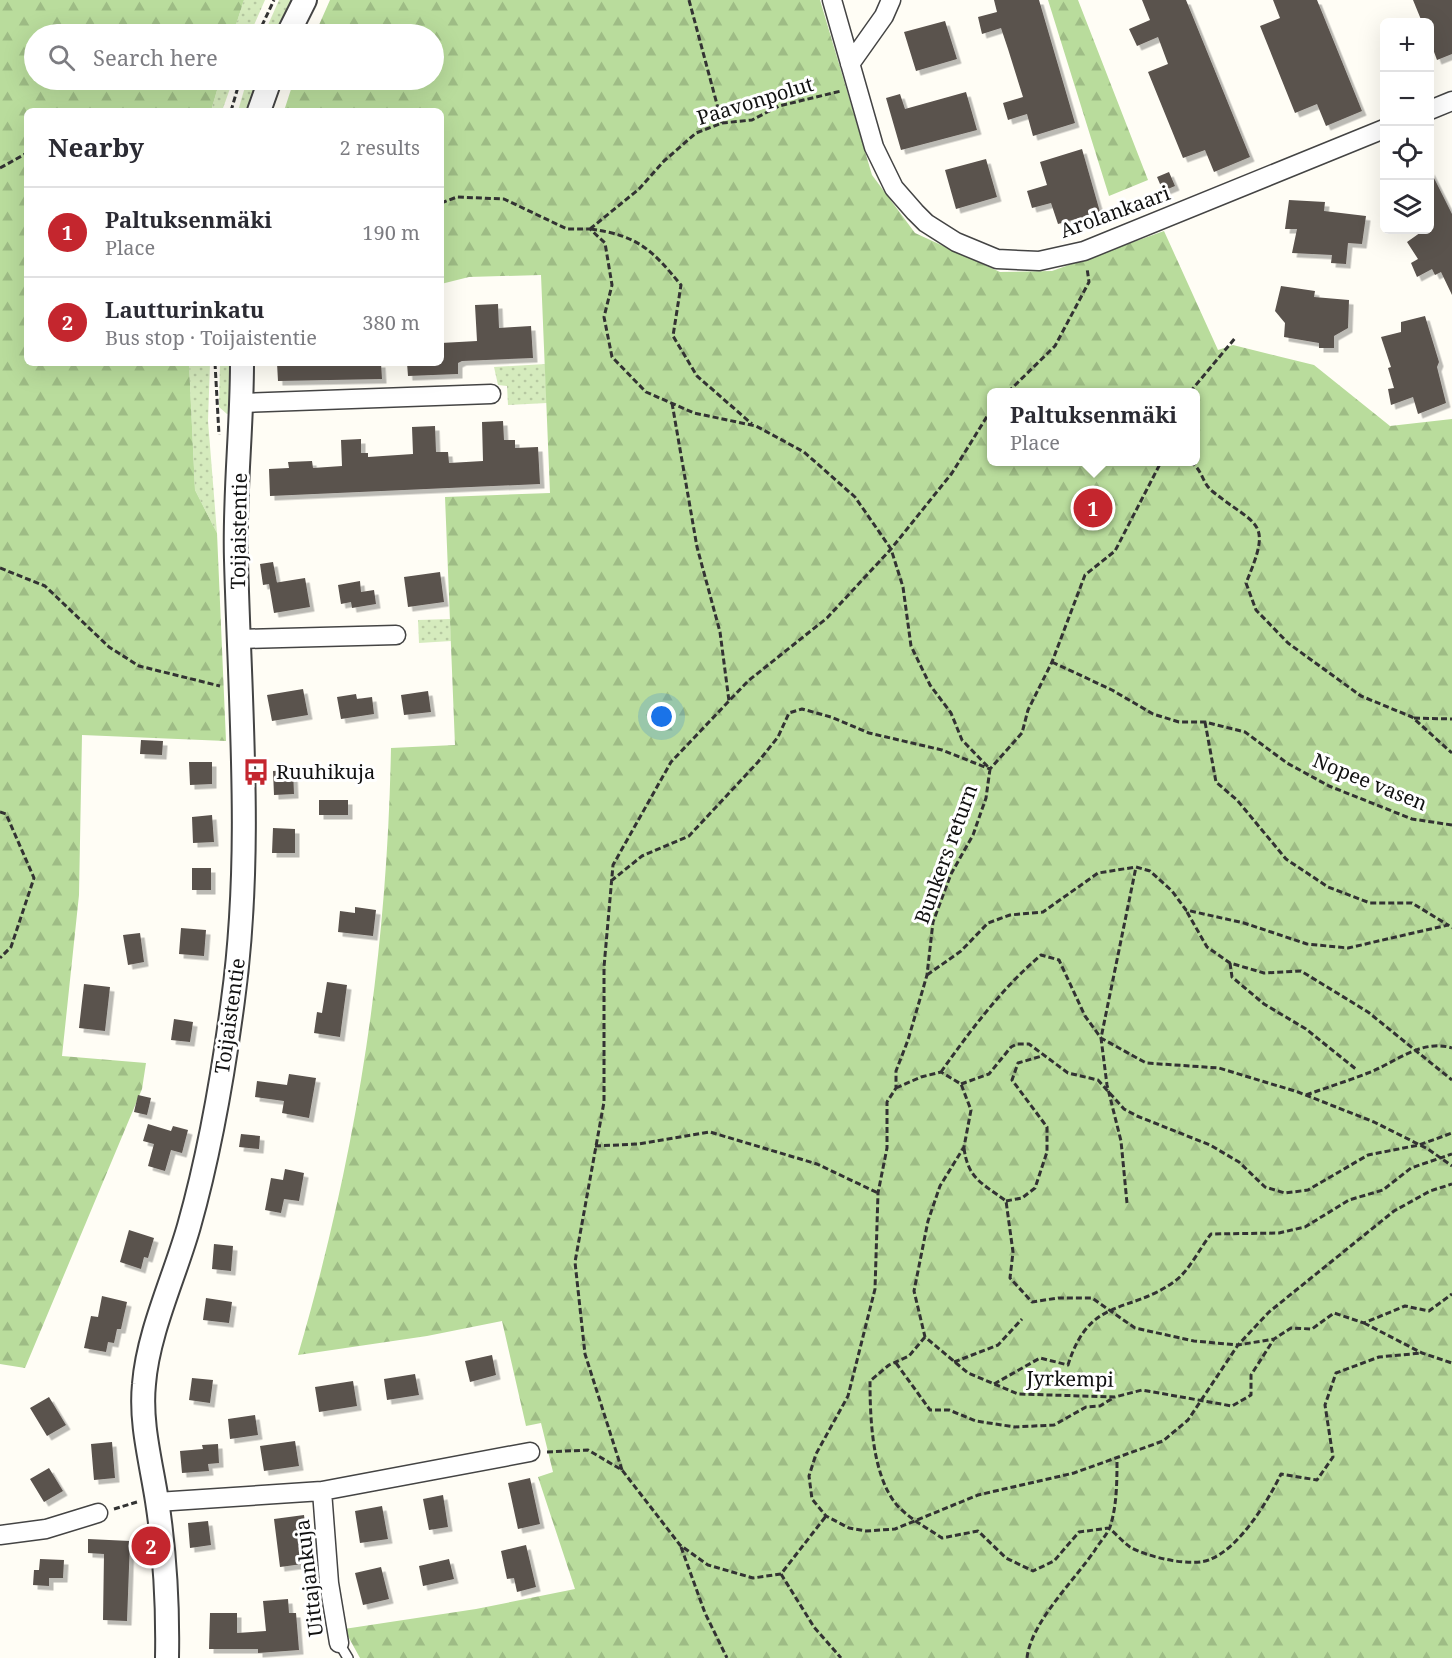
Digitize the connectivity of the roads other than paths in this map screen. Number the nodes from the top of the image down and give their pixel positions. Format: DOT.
graph roads {
  1 [pos="305,0"];
  2 [pos="832,0"];
  3 [pos="891,0"];
  4 [pos="293,24"];
  5 [pos="850,64"];
  6 [pos="266,90"];
  7 [pos="1452,101"];
  8 [pos="260,108"];
  9 [pos="1434,108"];
  10 [pos="1380,131"];
  11 [pos="242,366"];
  12 [pos="491,393"];
  13 [pos="242,403"];
  14 [pos="396,635"];
  15 [pos="240,639"];
  16 [pos="530,1452"];
  17 [pos="322,1491"];
  18 [pos="151,1501"];
  19 [pos="98,1513"];
  20 [pos="0,1535"];
  21 [pos="344,1651"];
  22 [pos="167,1658"];
  1 -- 4 [label="street"];
  2 -- 5 [label="street, Arolankaari"];
  3 -- 5 [label="street"];
  5 -- 10 [label="street, Arolankaari"];
  6 -- 8 [label="street"];
  7 -- 9 [label="street"];
  11 -- 13 [label="street, Toijaistentie"];
  12 -- 13 [label="street"];
  13 -- 15 [label="street, Toijaistentie"];
  14 -- 15 [label="street"];
  15 -- 18 [label="street, Toijaistentie"];
  16 -- 17 [label="street"];
  17 -- 18 [label="street"];
  17 -- 21 [label="street, Uittajankuja"];
  18 -- 22 [label="street, Toijaistentie"];
  19 -- 20 [label="street"];
}
